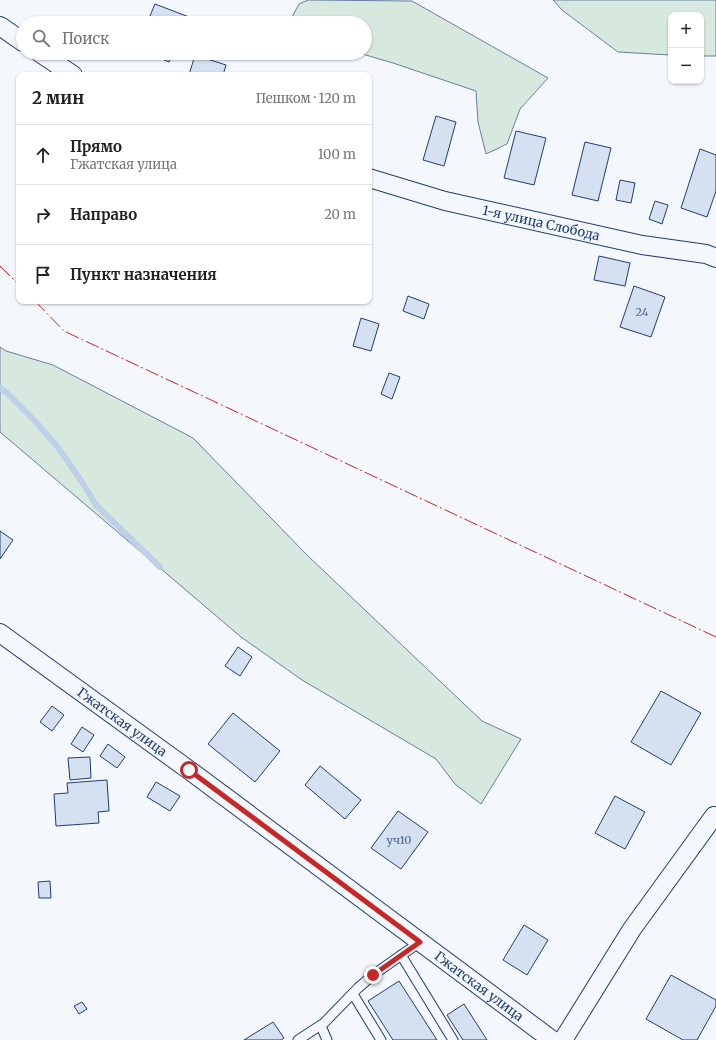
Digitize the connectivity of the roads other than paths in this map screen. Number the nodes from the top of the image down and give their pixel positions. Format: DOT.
graph roads {
  1 [pos="0,26"];
  2 [pos="16,37"];
  3 [pos="50,60"];
  4 [pos="68,72"];
  5 [pos="372,179"];
  6 [pos="716,258"];
  7 [pos="0,633"];
  8 [pos="714,816"];
  9 [pos="420,942"];
  10 [pos="401,955"];
  11 [pos="352,994"];
  12 [pos="321,1026"];
  13 [pos="298,1040"];
  14 [pos="327,1040"];
  15 [pos="382,1040"];
  16 [pos="453,1040"];
  17 [pos="552,1040"];
  18 [pos="564,1040"];
  1 -- 2 [label="street"];
  3 -- 4 [label="street"];
  5 -- 6 [label="street, 1-я улица Слобода"];
  7 -- 9 [label="street, Гжатская улица"];
  8 -- 18 [label="street"];
  9 -- 10 [label="lane"];
  9 -- 17 [label="street, Гжатская улица"];
  10 -- 11 [label="lane"];
  10 -- 16 [label="lane"];
  11 -- 12 [label="lane"];
  11 -- 15 [label="lane"];
  12 -- 13 [label="lane"];
  12 -- 14 [label="lane"];
}
